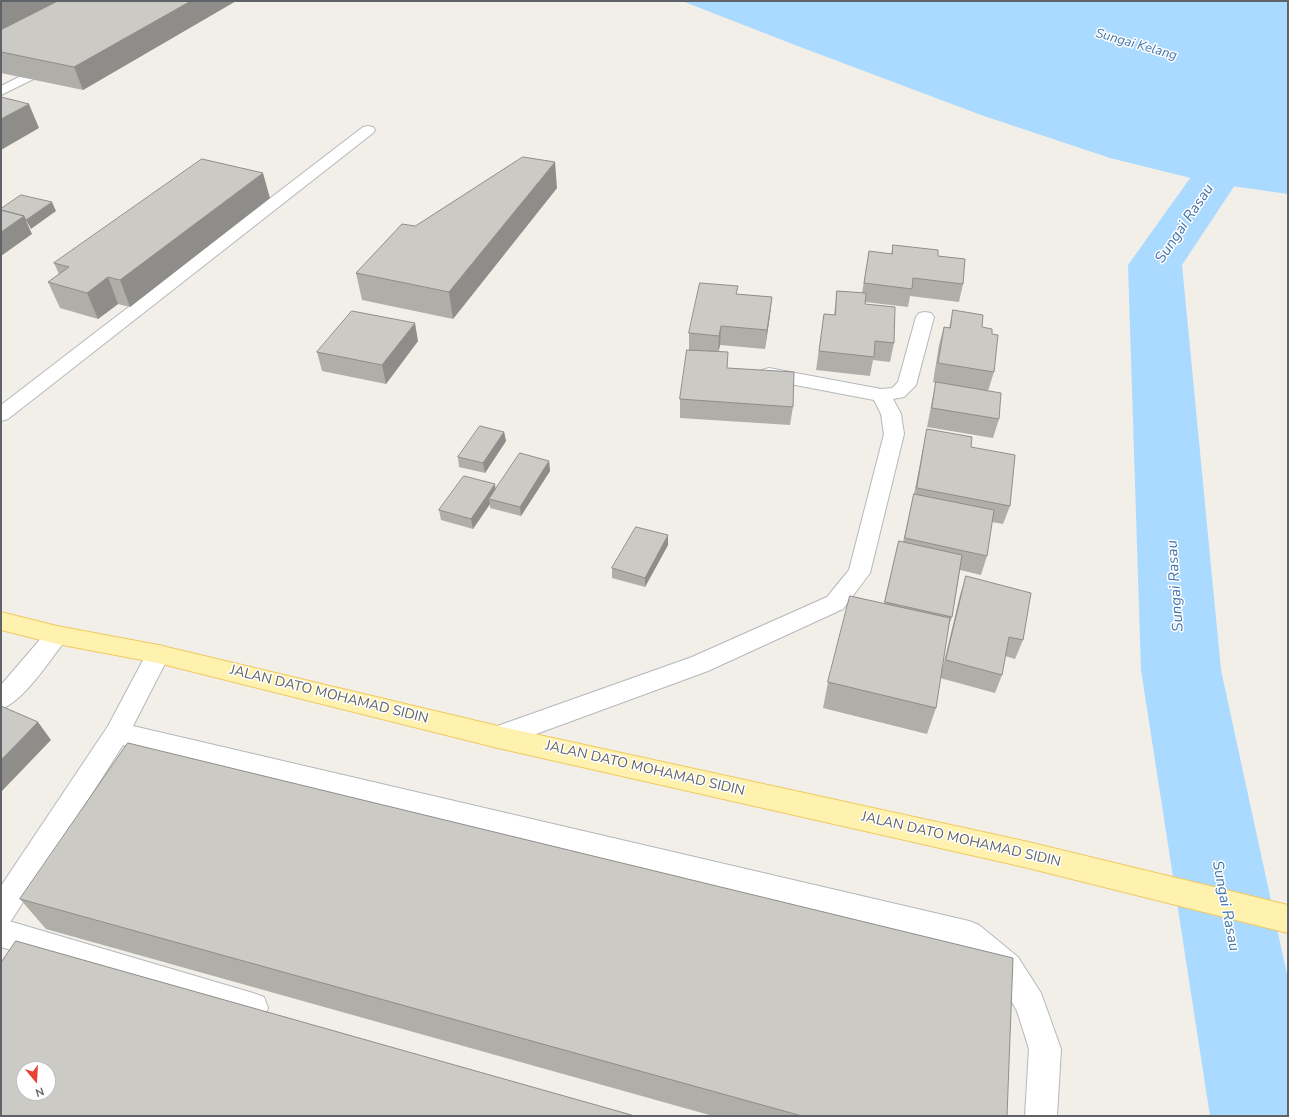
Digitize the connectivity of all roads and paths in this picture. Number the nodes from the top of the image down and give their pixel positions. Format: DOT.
graph roads {
  1 [pos="64,58"];
  2 [pos="1,92"];
  3 [pos="368,130"];
  4 [pos="925,317"];
  5 [pos="769,374"];
  6 [pos="881,395"];
  7 [pos="1,415"];
  8 [pos="1,621"];
  9 [pos="57,635"];
  10 [pos="158,654"];
  11 [pos="1,699"];
  12 [pos="117,732"];
  13 [pos="498,736"];
  14 [pos="1,911"];
  15 [pos="1288,919"];
  16 [pos="1,933"];
  17 [pos="282,1017"];
  18 [pos="1041,1116"];
  1 -- 2 [label="street"];
  3 -- 7 [label="street"];
  4 -- 6 [label="street"];
  5 -- 6 [label="street"];
  6 -- 13 [label="street"];
  8 -- 9 [label="main road, JALAN DATO MOHAMAD SIDIN"];
  9 -- 10 [label="main road, JALAN DATO MOHAMAD SIDIN"];
  9 -- 11 [label="street"];
  10 -- 12 [label="street"];
  10 -- 13 [label="main road, JALAN DATO MOHAMAD SIDIN"];
  12 -- 14 [label="street"];
  12 -- 18 [label="street"];
  13 -- 15 [label="main road, JALAN DATO MOHAMAD SIDIN"];
  16 -- 17 [label="street"];
}
